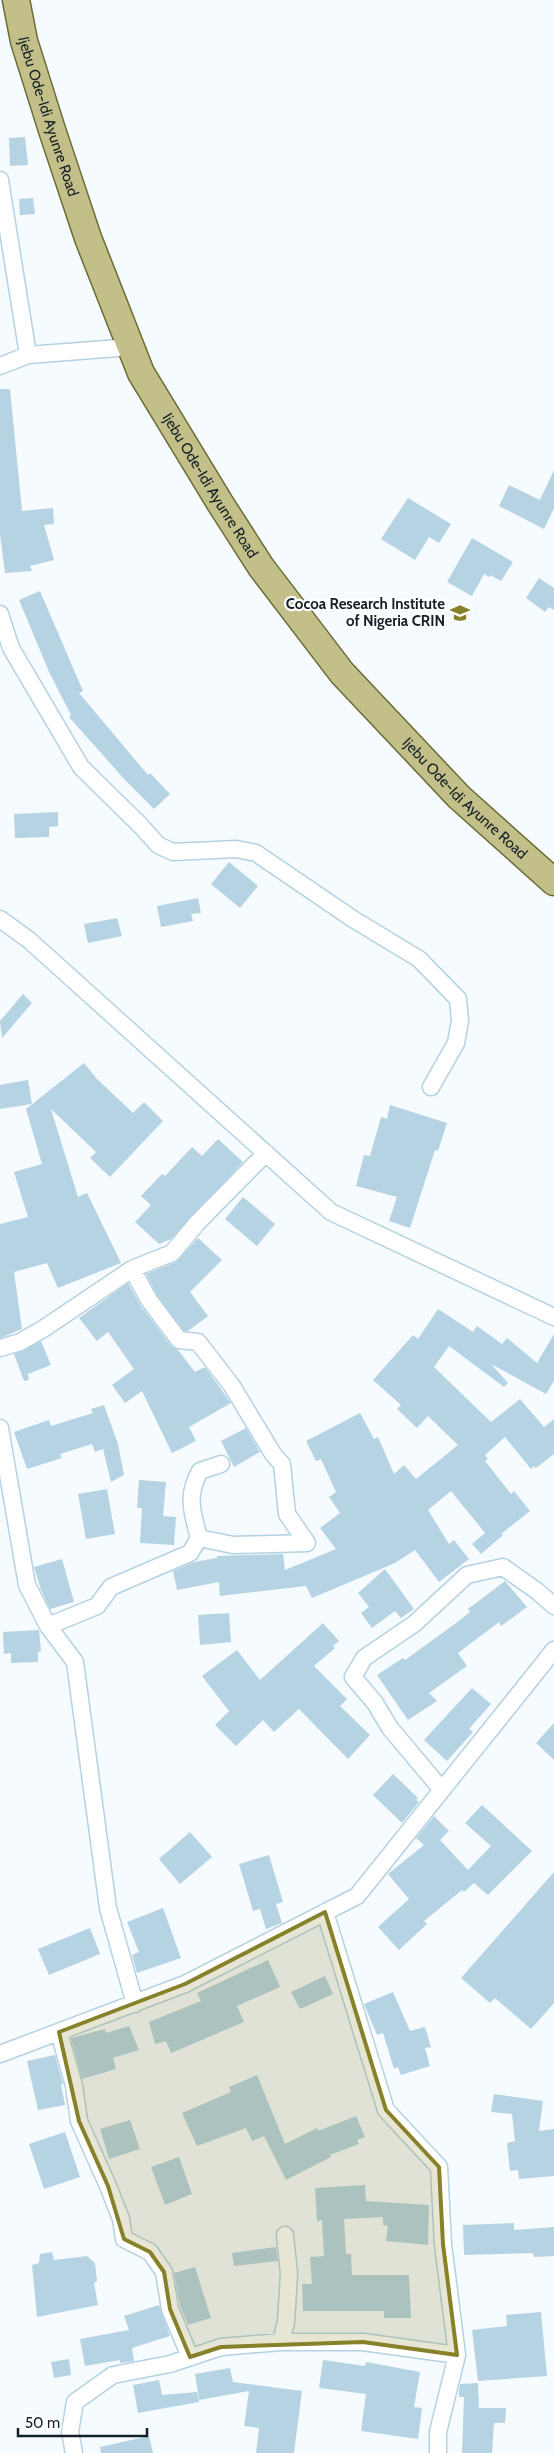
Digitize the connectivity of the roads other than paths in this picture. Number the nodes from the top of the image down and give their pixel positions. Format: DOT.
graph roads {
  1 [pos="16,0"];
  2 [pos="0,180"];
  3 [pos="2,199"];
  4 [pos="131,347"];
  5 [pos="28,355"];
  6 [pos="0,366"];
  7 [pos="0,614"];
  8 [pos="5,649"];
  9 [pos="554,882"];
  10 [pos="0,919"];
  11 [pos="431,1087"];
  12 [pos="266,1153"];
  13 [pos="132,1269"];
  14 [pos="554,1317"];
  15 [pos="0,1348"];
  16 [pos="0,1428"];
  17 [pos="221,1464"];
  18 [pos="200,1538"];
  19 [pos="554,1606"];
  20 [pos="48,1626"];
  21 [pos="554,1650"];
  22 [pos="442,1790"];
  23 [pos="325,1912"];
  24 [pos="135,2004"];
  25 [pos="59,2032"];
  26 [pos="0,2054"];
  27 [pos="285,2235"];
  28 [pos="281,2342"];
  29 [pos="458,2355"];
  30 [pos="190,2357"];
  31 [pos="74,2453"];
  32 [pos="438,2453"];
  1 -- 4 [label="main road, Ijebu Ode-Idi Ayunre Road"];
  2 -- 3 [label="street"];
  3 -- 5 [label="street"];
  4 -- 5 [label="street"];
  4 -- 9 [label="main road, Ijebu Ode-Idi Ayunre Road"];
  5 -- 6 [label="street"];
  7 -- 8 [label="street"];
  8 -- 11 [label="street"];
  10 -- 12 [label="street"];
  12 -- 13 [label="street"];
  12 -- 14 [label="street"];
  13 -- 15 [label="street"];
  13 -- 18 [label="street"];
  16 -- 20 [label="street"];
  17 -- 18 [label="street"];
  18 -- 20 [label="street"];
  19 -- 22 [label="street"];
  20 -- 24 [label="street"];
  21 -- 22 [label="street"];
  22 -- 23 [label="street"];
  23 -- 24 [label="street"];
  23 -- 29 [label="street"];
  24 -- 25 [label="street"];
  25 -- 26 [label="street"];
  25 -- 30 [label="street"];
  27 -- 28 [label="street"];
  28 -- 29 [label="street"];
  28 -- 30 [label="street"];
  29 -- 32 [label="street"];
  30 -- 31 [label="street"];
}
